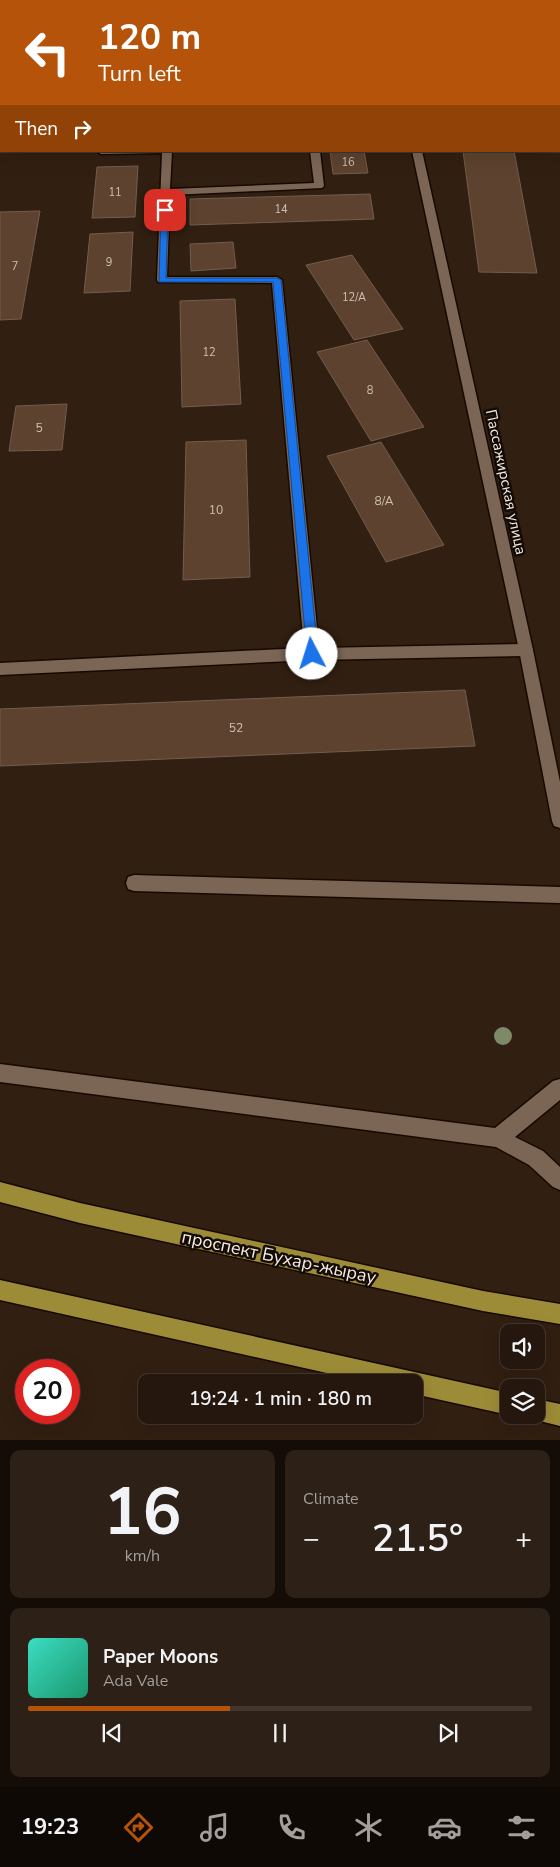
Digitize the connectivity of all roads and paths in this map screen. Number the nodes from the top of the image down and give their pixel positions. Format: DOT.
graph roads {
  1 [pos="167,152"];
  2 [pos="315,152"];
  3 [pos="417,152"];
  4 [pos="165,192"];
  5 [pos="526,650"];
  6 [pos="312,654"];
  7 [pos="0,669"];
  8 [pos="560,821"];
  9 [pos="134,883"];
  10 [pos="560,895"];
  11 [pos="0,1073"];
  12 [pos="560,1088"];
  13 [pos="498,1138"];
  14 [pos="560,1180"];
  15 [pos="0,1192"];
  16 [pos="0,1290"];
  17 [pos="560,1314"];
  18 [pos="374,1374"];
  19 [pos="423,1385"];
  20 [pos="500,1402"];
  21 [pos="545,1412"];
  22 [pos="560,1415"];
  1 -- 4 [label="street"];
  2 -- 4 [label="street"];
  3 -- 5 [label="street, Пассажирская улица"];
  4 -- 6 [label="street"];
  5 -- 6 [label="street"];
  5 -- 8 [label="street, Пассажирская улица"];
  6 -- 7 [label="street"];
  9 -- 10 [label="street"];
  11 -- 13 [label="street"];
  12 -- 13 [label="street"];
  13 -- 14 [label="street"];
  15 -- 17 [label="main road, проспект Бухар-жырау"];
  16 -- 18 [label="main road"];
  19 -- 20 [label="main road"];
  21 -- 22 [label="main road"];
}
